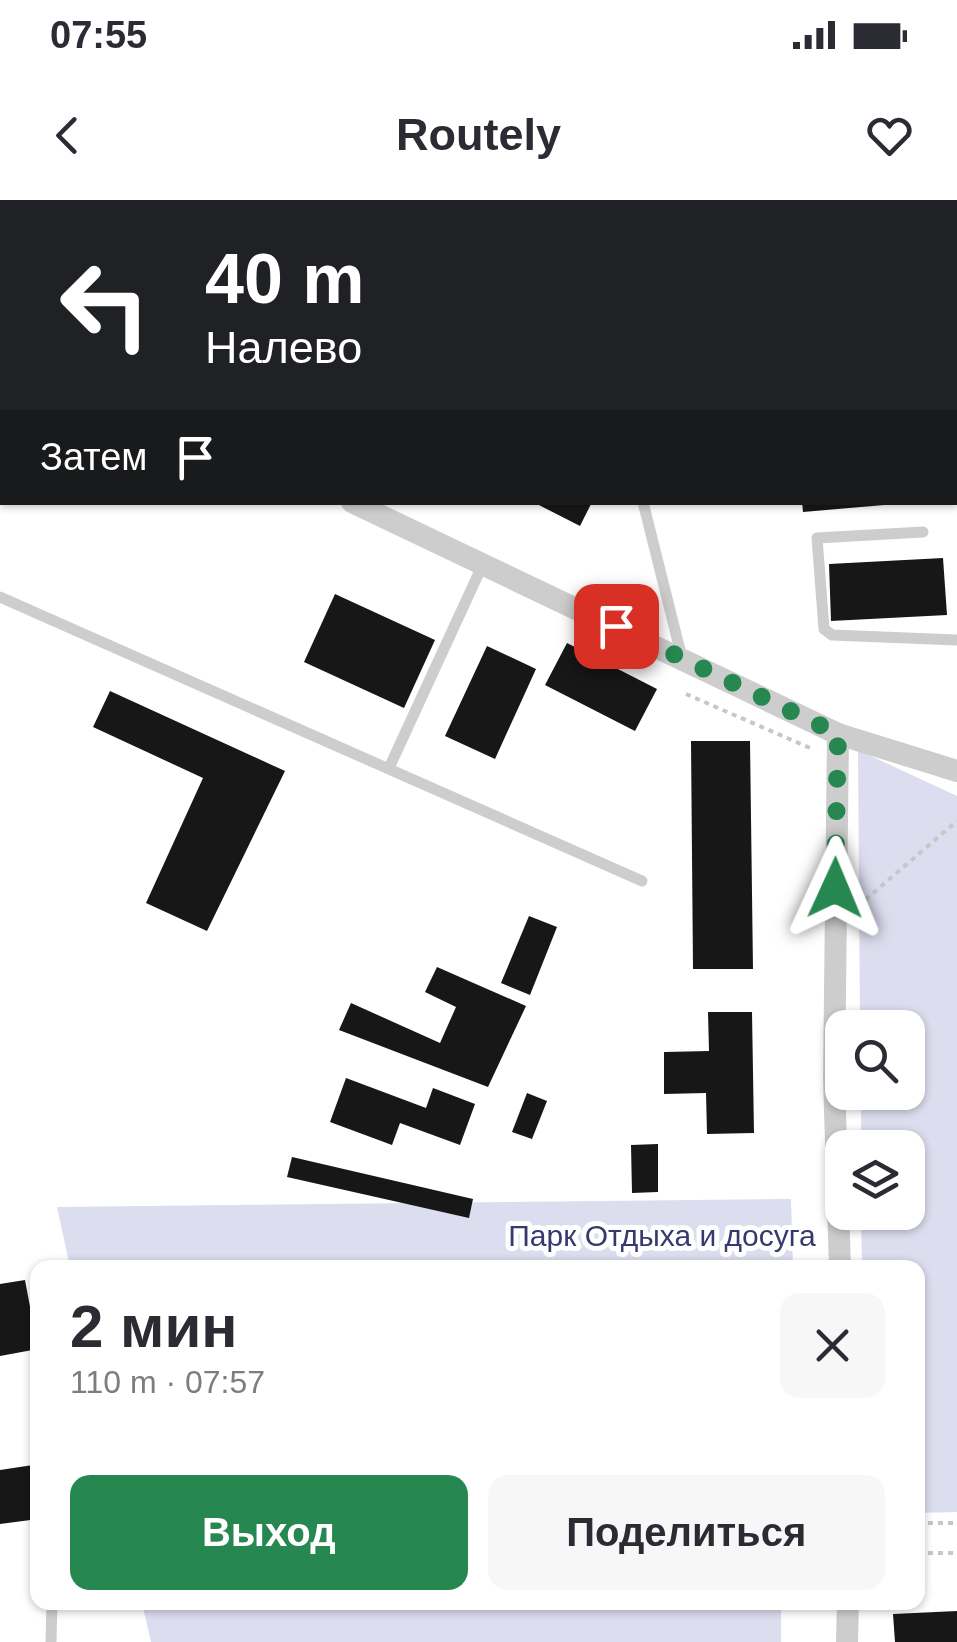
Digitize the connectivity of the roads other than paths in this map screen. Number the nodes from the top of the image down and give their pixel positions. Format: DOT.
graph roads {
  1 [pos="358,505"];
  2 [pos="644,505"];
  3 [pos="923,532"];
  4 [pos="483,564"];
  5 [pos="0,597"];
  6 [pos="957,640"];
  7 [pos="682,658"];
  8 [pos="838,746"];
  9 [pos="389,768"];
  10 [pos="957,771"];
  11 [pos="642,881"];
  12 [pos="840,1260"];
  13 [pos="52,1610"];
  14 [pos="848,1610"];
  15 [pos="51,1642"];
  16 [pos="847,1642"];
  1 -- 4 [label="street"];
  2 -- 7 [label="lane"];
  3 -- 6 [label="lane"];
  4 -- 7 [label="street"];
  4 -- 9 [label="lane"];
  5 -- 9 [label="lane"];
  7 -- 8 [label="street"];
  8 -- 10 [label="street"];
  8 -- 12 [label="street"];
  9 -- 11 [label="lane"];
  13 -- 15 [label="lane"];
  14 -- 16 [label="street"];
}
